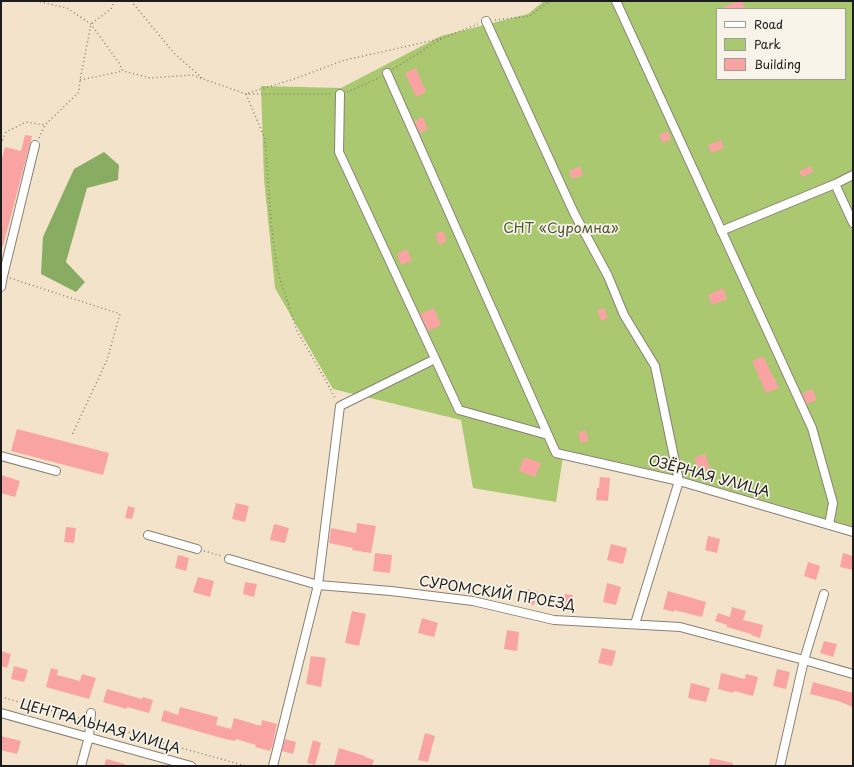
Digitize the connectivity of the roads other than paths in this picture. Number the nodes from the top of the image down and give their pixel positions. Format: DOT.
graph roads {
  1 [pos="616,1"];
  2 [pos="486,21"];
  3 [pos="387,73"];
  4 [pos="340,94"];
  5 [pos="35,145"];
  6 [pos="853,175"];
  7 [pos="835,184"];
  8 [pos="853,223"];
  9 [pos="721,231"];
  10 [pos="1,287"];
  11 [pos="435,359"];
  12 [pos="548,435"];
  13 [pos="1,456"];
  14 [pos="56,471"];
  15 [pos="679,481"];
  16 [pos="828,525"];
  17 [pos="853,532"];
  18 [pos="148,535"];
  19 [pos="197,549"];
  20 [pos="229,559"];
  21 [pos="318,584"];
  22 [pos="824,594"];
  23 [pos="635,624"];
  24 [pos="804,660"];
  25 [pos="853,674"];
  26 [pos="1,713"];
  27 [pos="91,717"];
  28 [pos="89,737"];
  29 [pos="81,766"];
  30 [pos="191,766"];
  31 [pos="274,766"];
  32 [pos="780,766"];
  1 -- 9 [label="street"];
  2 -- 15 [label="street"];
  3 -- 12 [label="street"];
  4 -- 11 [label="street"];
  5 -- 10 [label="street"];
  6 -- 7 [label="street"];
  7 -- 8 [label="street"];
  7 -- 9 [label="street"];
  9 -- 16 [label="street"];
  11 -- 12 [label="street"];
  11 -- 21 [label="street"];
  12 -- 15 [label="street, ОЗЁРНАЯ УЛИЦА"];
  13 -- 14 [label="street"];
  15 -- 16 [label="street, ОЗЁРНАЯ УЛИЦА"];
  15 -- 23 [label="street"];
  16 -- 17 [label="street, ОЗЁРНАЯ УЛИЦА"];
  18 -- 19 [label="street"];
  20 -- 21 [label="street, СУРОМСКИЙ ПРОЕЗД"];
  21 -- 23 [label="street, СУРОМСКИЙ ПРОЕЗД"];
  21 -- 31 [label="street"];
  22 -- 24 [label="street"];
  23 -- 24 [label="street, СУРОМСКИЙ ПРОЕЗД"];
  24 -- 25 [label="street, СУРОМСКИЙ ПРОЕЗД"];
  24 -- 32 [label="street"];
  26 -- 28 [label="street, ЦЕНТРАЛЬНАЯ УЛИЦА"];
  27 -- 28 [label="street"];
  28 -- 29 [label="street"];
  28 -- 30 [label="street, ЦЕНТРАЛЬНАЯ УЛИЦА"];
}
